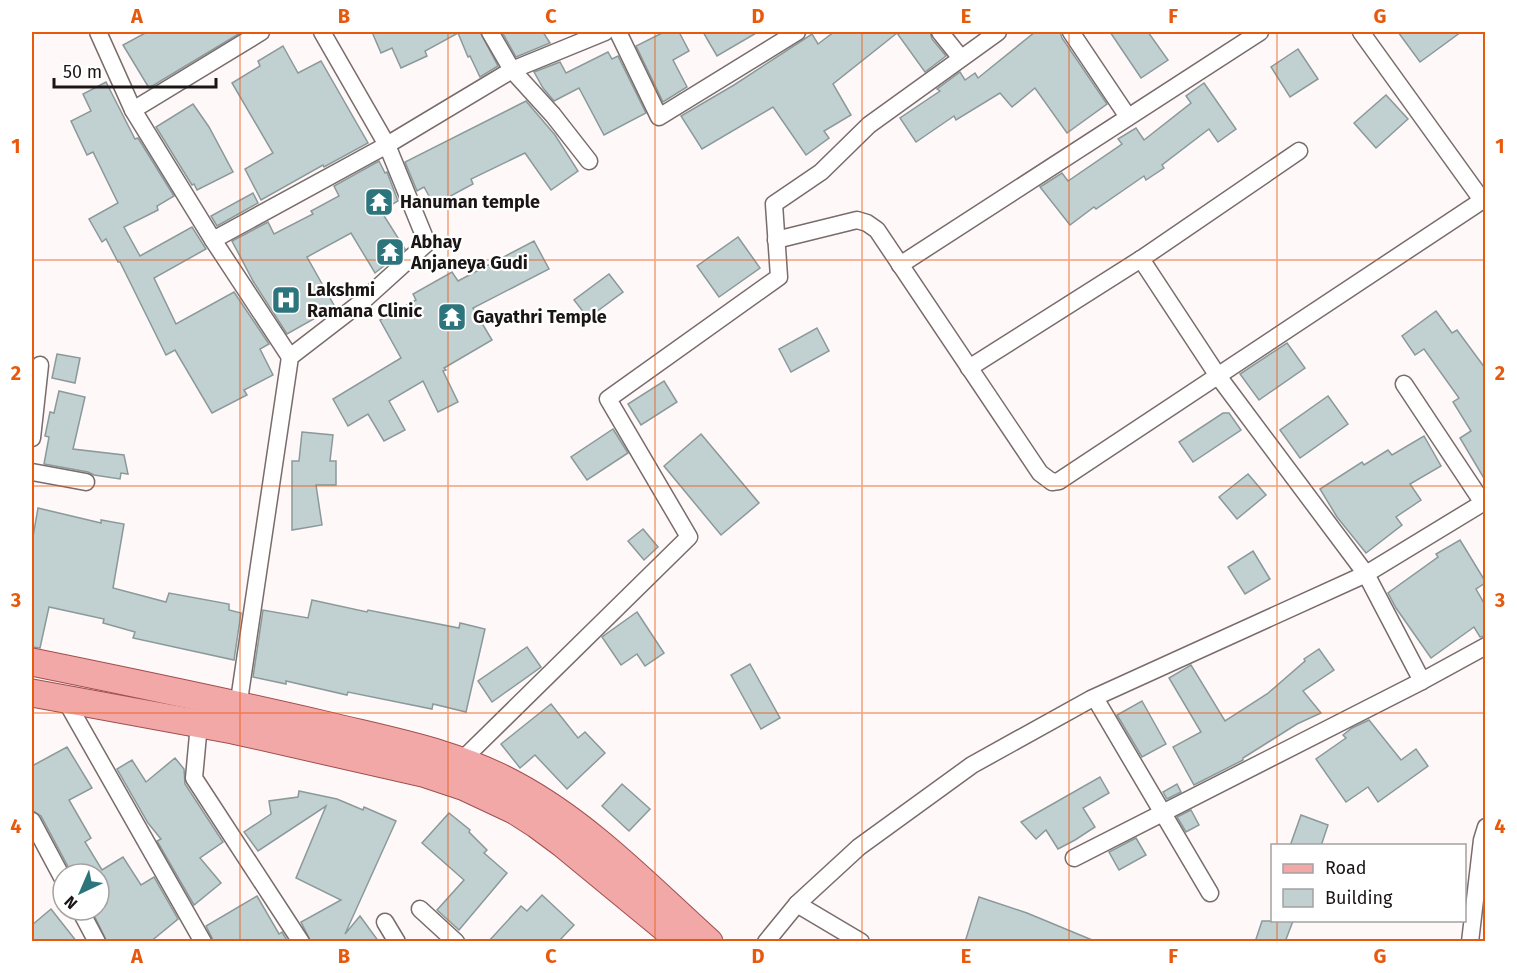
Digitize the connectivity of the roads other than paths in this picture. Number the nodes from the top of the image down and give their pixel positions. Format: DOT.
graph roads {
  1 [pos="98,32"];
  2 [pos="261,32"];
  3 [pos="322,32"];
  4 [pos="490,32"];
  5 [pos="605,32"];
  6 [pos="618,32"];
  7 [pos="797,32"];
  8 [pos="940,32"];
  9 [pos="998,32"];
  10 [pos="1071,32"];
  11 [pos="1260,32"];
  12 [pos="1361,32"];
  13 [pos="960,57"];
  14 [pos="512,70"];
  15 [pos="133,110"];
  16 [pos="1128,117"];
  17 [pos="387,145"];
  18 [pos="1299,151"];
  19 [pos="589,161"];
  20 [pos="1484,199"];
  21 [pos="213,240"];
  22 [pos="776,240"];
  23 [pos="1141,259"];
  24 [pos="900,265"];
  25 [pos="290,357"];
  26 [pos="40,365"];
  27 [pos="969,368"];
  28 [pos="1218,376"];
  29 [pos="1404,384"];
  30 [pos="32,438"];
  31 [pos="32,472"];
  32 [pos="86,482"];
  33 [pos="1484,502"];
  34 [pos="1366,574"];
  35 [pos="1485,646"];
  36 [pos="32,662"];
  37 [pos="1422,681"];
  38 [pos="32,693"];
  39 [pos="1095,698"];
  40 [pos="66,700"];
  41 [pos="236,717"];
  42 [pos="199,724"];
  43 [pos="461,761"];
  44 [pos="1162,814"];
  45 [pos="32,821"];
  46 [pos="1485,827"];
  47 [pos="1074,858"];
  48 [pos="54,862"];
  49 [pos="1210,893"];
  50 [pos="797,904"];
  51 [pos="420,909"];
  52 [pos="86,922"];
  53 [pos="385,922"];
  54 [pos="665,937"];
  55 [pos="97,942"];
  56 [pos="203,942"];
  57 [pos="301,942"];
  58 [pos="398,942"];
  59 [pos="456,942"];
  60 [pos="709,942"];
  61 [pos="765,942"];
  62 [pos="861,942"];
  63 [pos="1470,942"];
  1 -- 15 [label="street"];
  2 -- 15 [label="street"];
  3 -- 17 [label="street"];
  4 -- 14 [label="street"];
  5 -- 14 [label="street"];
  6 -- 7 [label="street"];
  8 -- 13 [label="street"];
  9 -- 13 [label="street"];
  10 -- 16 [label="street"];
  11 -- 16 [label="street"];
  12 -- 20 [label="street"];
  13 -- 22 [label="street"];
  14 -- 17 [label="street"];
  14 -- 19 [label="street"];
  15 -- 21 [label="street"];
  16 -- 24 [label="street"];
  17 -- 21 [label="street"];
  17 -- 25 [label="street"];
  18 -- 23 [label="street"];
  20 -- 28 [label="street"];
  21 -- 25 [label="street"];
  22 -- 24 [label="street"];
  22 -- 43 [label="street"];
  23 -- 27 [label="street"];
  23 -- 28 [label="street"];
  24 -- 27 [label="street"];
  25 -- 41 [label="street"];
  26 -- 30 [label="street"];
  27 -- 28 [label="street"];
  28 -- 34 [label="street"];
  29 -- 33 [label="street"];
  31 -- 32 [label="street"];
  33 -- 34 [label="street"];
  34 -- 37 [label="street"];
  34 -- 39 [label="street"];
  35 -- 37 [label="street"];
  36 -- 41 [label="main road"];
  37 -- 44 [label="street"];
  38 -- 40 [label="main road"];
  39 -- 44 [label="street"];
  39 -- 50 [label="street"];
  40 -- 42 [label="main road"];
  40 -- 56 [label="street"];
  41 -- 42 [label="main road"];
  41 -- 43 [label="main road"];
  41 -- 54 [label="main road"];
  42 -- 57 [label="street"];
  43 -- 60 [label="main road"];
  44 -- 47 [label="street"];
  44 -- 49 [label="street"];
  45 -- 48 [label="street"];
  46 -- 63 [label="street"];
  50 -- 61 [label="street"];
  50 -- 62 [label="street"];
  51 -- 59 [label="street"];
  52 -- 55 [label="street"];
  53 -- 58 [label="street"];
}
